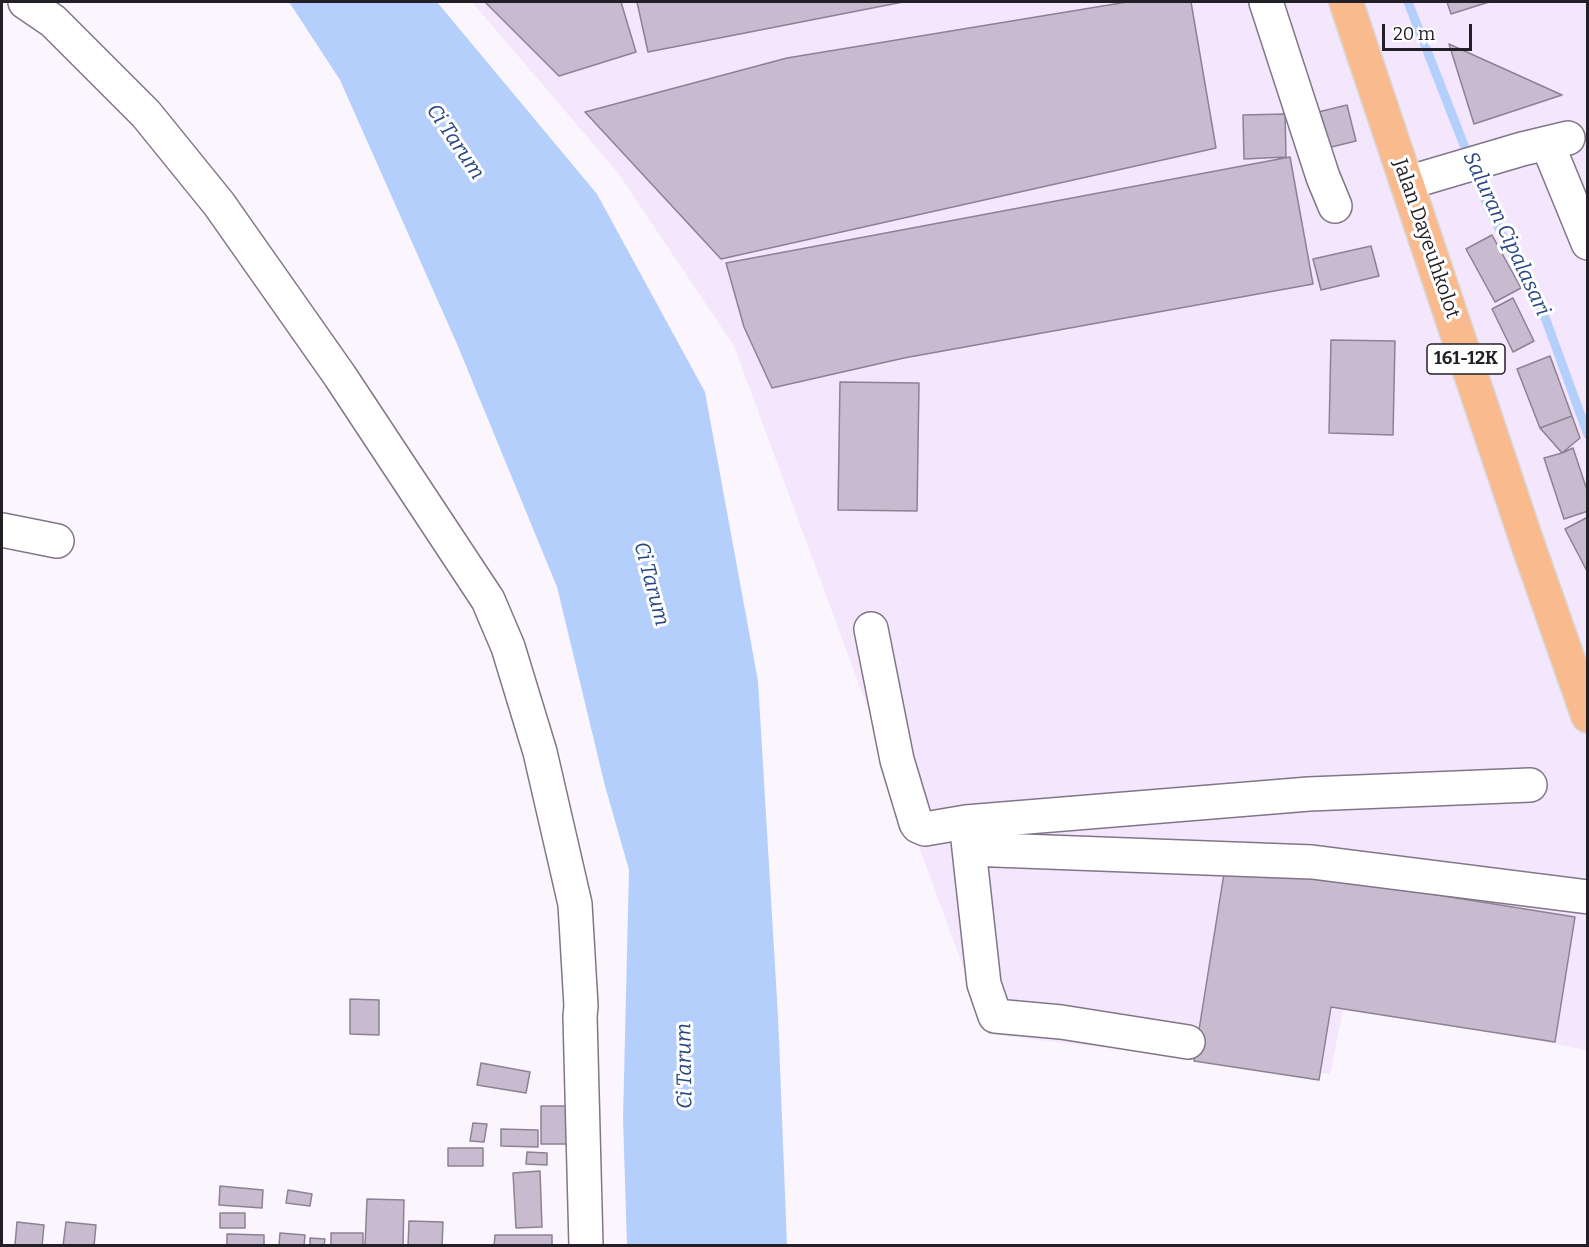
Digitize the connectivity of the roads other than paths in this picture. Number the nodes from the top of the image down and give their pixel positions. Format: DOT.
graph roads {
  1 [pos="25,2"];
  2 [pos="1266,2"];
  3 [pos="1346,2"];
  4 [pos="1421,179"];
  5 [pos="1335,206"];
  6 [pos="1587,243"];
  7 [pos="2,530"];
  8 [pos="57,541"];
  9 [pos="871,629"];
  10 [pos="1587,716"];
  11 [pos="1530,785"];
  12 [pos="968,836"];
  13 [pos="1587,897"];
  14 [pos="1188,1042"];
  15 [pos="586,1245"];
  1 -- 15 [label="street"];
  2 -- 5 [label="street"];
  3 -- 4 [label="main road, Jalan Dayeuhkolot / 161-12K"];
  4 -- 6 [label="street"];
  4 -- 10 [label="main road, Jalan Dayeuhkolot / 161-12K"];
  7 -- 8 [label="street"];
  9 -- 12 [label="street"];
  11 -- 12 [label="street"];
  12 -- 13 [label="street"];
  12 -- 14 [label="street"];
}
